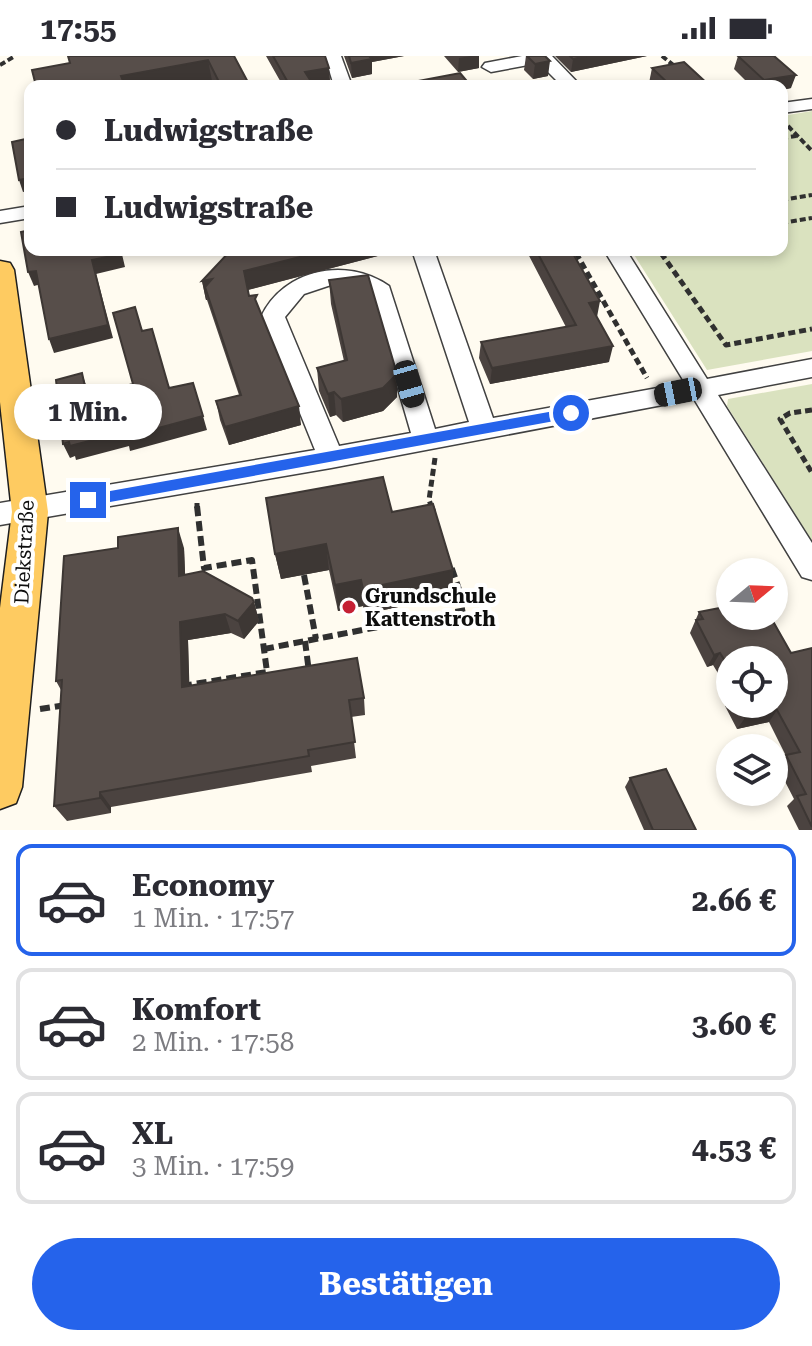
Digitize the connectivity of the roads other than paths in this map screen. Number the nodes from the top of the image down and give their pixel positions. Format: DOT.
graph roads {
  1 [pos="333,56"];
  2 [pos="486,62"];
  3 [pos="341,80"];
  4 [pos="501,80"];
  5 [pos="566,80"];
  6 [pos="812,104"];
  7 [pos="788,107"];
  8 [pos="24,213"];
  9 [pos="0,217"];
  10 [pos="425,256"];
  11 [pos="619,256"];
  12 [pos="0,270"];
  13 [pos="812,368"];
  14 [pos="699,387"];
  15 [pos="484,429"];
  16 [pos="432,439"];
  17 [pos="331,458"];
  18 [pos="15,513"];
  19 [pos="812,568"];
  20 [pos="0,787"];
  1 -- 3 [label="street"];
  2 -- 4 [label="street"];
  2 -- 5 [label="street"];
  6 -- 7 [label="street"];
  8 -- 9 [label="street"];
  10 -- 15 [label="street"];
  11 -- 14 [label="street"];
  12 -- 18 [label="main road, Diekstraße"];
  13 -- 14 [label="street"];
  14 -- 15 [label="street"];
  14 -- 19 [label="street"];
  15 -- 16 [label="street"];
  16 -- 17 [label="street"];
  16 -- 17 [label="street"];
  17 -- 18 [label="street"];
  18 -- 20 [label="main road, Diekstraße"];
}
